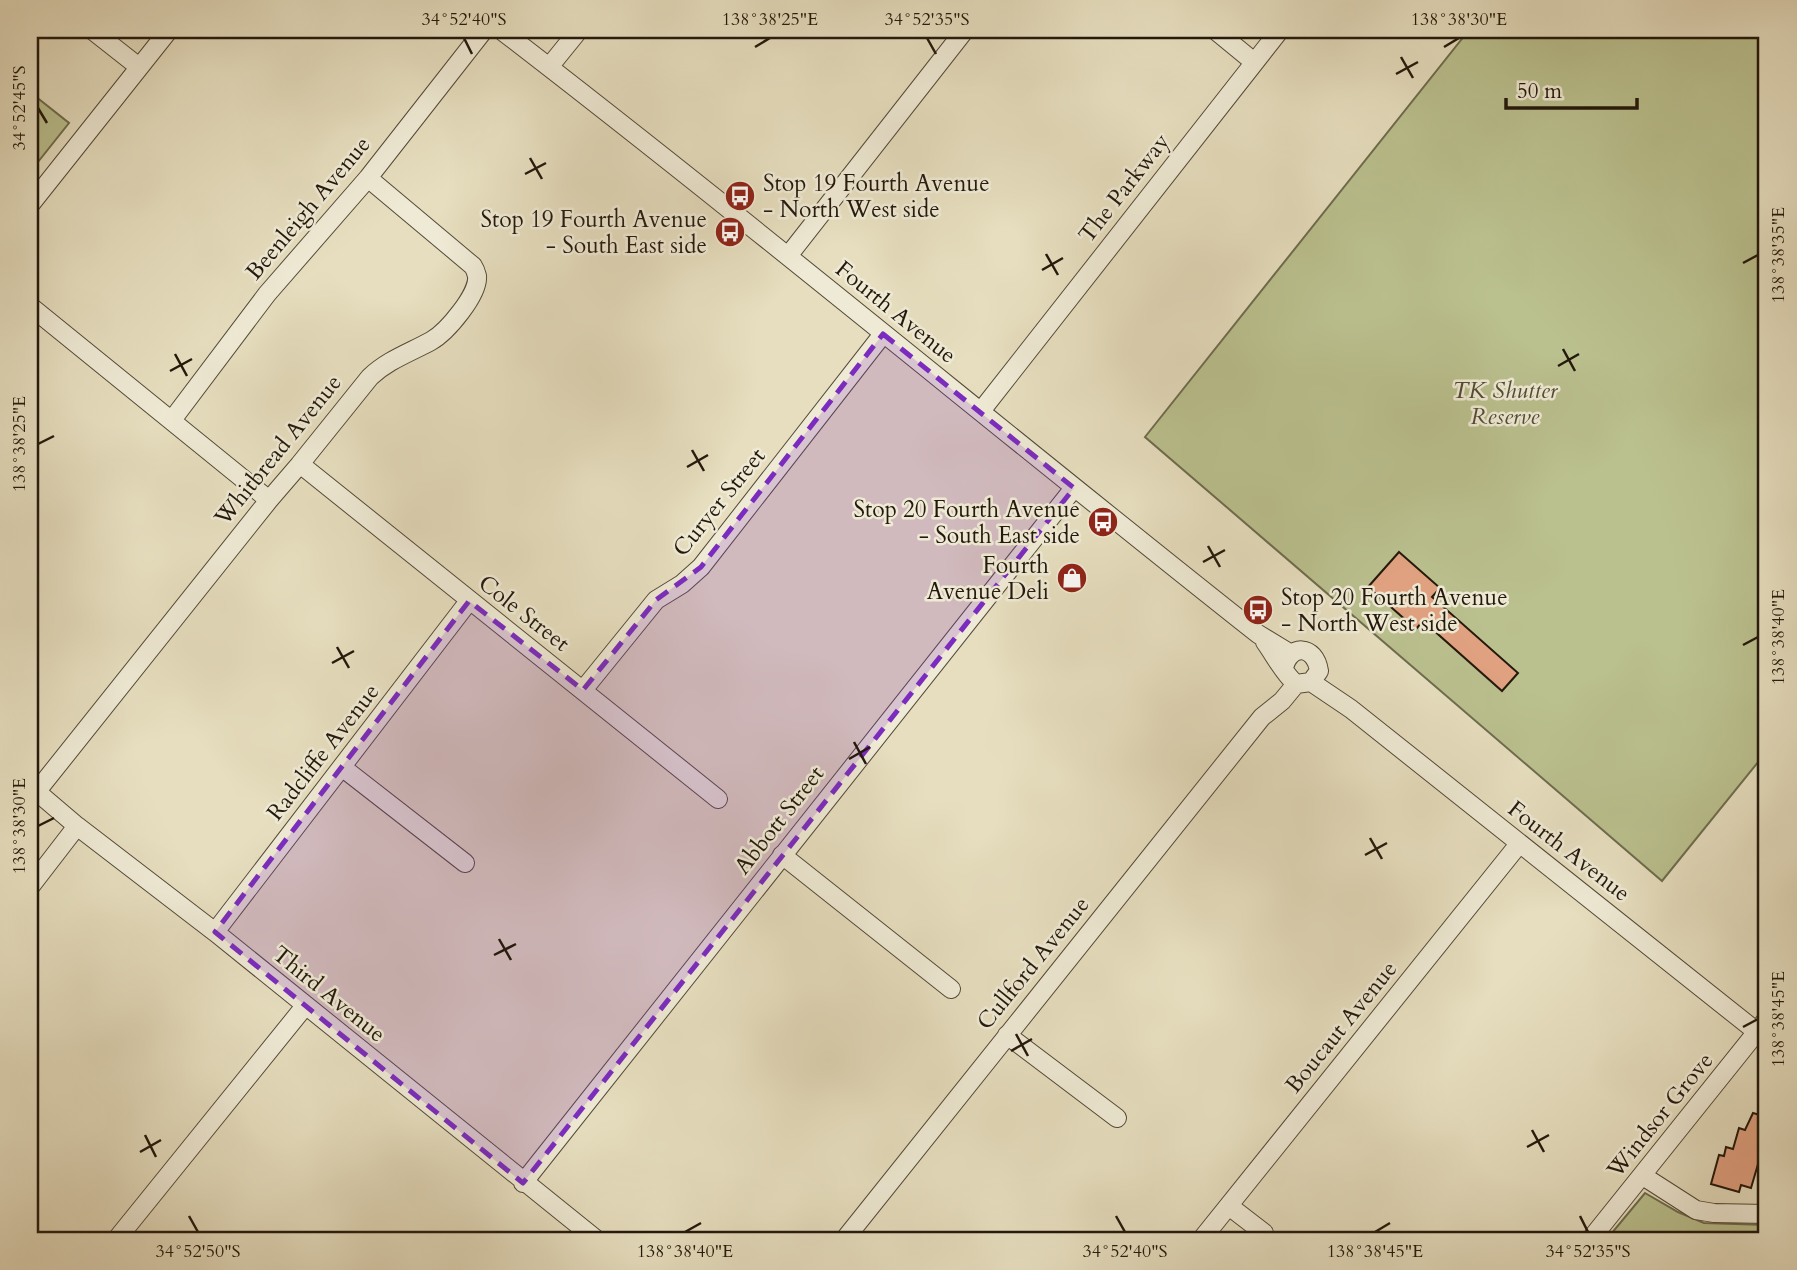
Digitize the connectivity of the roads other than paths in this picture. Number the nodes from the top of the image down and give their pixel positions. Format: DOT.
graph roads {
  1 [pos="92,30"];
  2 [pos="169,30"];
  3 [pos="484,30"];
  4 [pos="501,30"];
  5 [pos="579,30"];
  6 [pos="965,30"];
  7 [pos="1215,30"];
  8 [pos="1280,30"];
  9 [pos="1254,62"];
  10 [pos="139,67"];
  11 [pos="549,67"];
  12 [pos="368,178"];
  13 [pos="30,205"];
  14 [pos="788,256"];
  15 [pos="30,306"];
  16 [pos="883,334"];
  17 [pos="981,411"];
  18 [pos="172,421"];
  19 [pos="300,464"];
  20 [pos="1074,488"];
  21 [pos="269,500"];
  22 [pos="469,601"];
  23 [pos="1298,672"];
  24 [pos="583,690"];
  25 [pos="343,768"];
  26 [pos="33,788"];
  27 [pos="719,799"];
  28 [pos="77,826"];
  29 [pos="1519,844"];
  30 [pos="782,855"];
  31 [pos="465,863"];
  32 [pos="30,887"];
  33 [pos="215,932"];
  34 [pos="951,989"];
  35 [pos="305,1006"];
  36 [pos="1762,1026"];
  37 [pos="1007,1035"];
  38 [pos="1117,1118"];
  39 [pos="1643,1176"];
  40 [pos="523,1183"];
  41 [pos="1229,1206"];
  42 [pos="1767,1214"];
  43 [pos="1265,1233"];
  44 [pos="117,1240"];
  45 [pos="597,1240"];
  46 [pos="844,1240"];
  47 [pos="1201,1240"];
  48 [pos="1590,1240"];
  1 -- 10 [label="street"];
  2 -- 10 [label="street"];
  3 -- 12 [label="street, Beenleigh Avenue"];
  4 -- 11 [label="street, Fourth Avenue"];
  5 -- 11 [label="street"];
  6 -- 14 [label="street"];
  7 -- 9 [label="street"];
  8 -- 9 [label="street, The Parkway"];
  9 -- 17 [label="street, The Parkway"];
  10 -- 13 [label="street"];
  11 -- 14 [label="street, Fourth Avenue"];
  12 -- 18 [label="street, Beenleigh Avenue"];
  12 -- 19 [label="street, Whitbread Avenue"];
  14 -- 16 [label="street, Fourth Avenue"];
  15 -- 18 [label="street"];
  16 -- 17 [label="street, Fourth Avenue"];
  16 -- 24 [label="street, Curyer Street"];
  17 -- 20 [label="street, Fourth Avenue"];
  18 -- 21 [label="street"];
  19 -- 21 [label="street, Whitbread Avenue"];
  19 -- 22 [label="street, Cole Street"];
  20 -- 23 [label="street, Fourth Avenue"];
  20 -- 30 [label="street, Abbott Street"];
  21 -- 26 [label="street, Whitbread Avenue"];
  22 -- 24 [label="street, Cole Street"];
  22 -- 25 [label="street, Radcliffe Avenue"];
  23 -- 29 [label="street, Fourth Avenue"];
  23 -- 37 [label="street, Cullford Avenue"];
  24 -- 27 [label="street, Cole Street"];
  25 -- 31 [label="street"];
  25 -- 33 [label="street, Radcliffe Avenue"];
  26 -- 28 [label="street, Third Avenue"];
  28 -- 32 [label="street"];
  28 -- 33 [label="street, Third Avenue"];
  29 -- 36 [label="street, Fourth Avenue"];
  29 -- 41 [label="street, Boucaut Avenue"];
  30 -- 34 [label="street"];
  30 -- 40 [label="street, Abbott Street"];
  33 -- 35 [label="street, Third Avenue"];
  35 -- 40 [label="street, Third Avenue"];
  35 -- 44 [label="street"];
  36 -- 39 [label="street, Windsor Grove"];
  37 -- 38 [label="street"];
  37 -- 46 [label="street, Cullford Avenue"];
  39 -- 42 [label="street"];
  39 -- 48 [label="street, Windsor Grove"];
  40 -- 45 [label="street, Third Avenue"];
  41 -- 43 [label="street"];
  41 -- 47 [label="street, Boucaut Avenue"];
}
